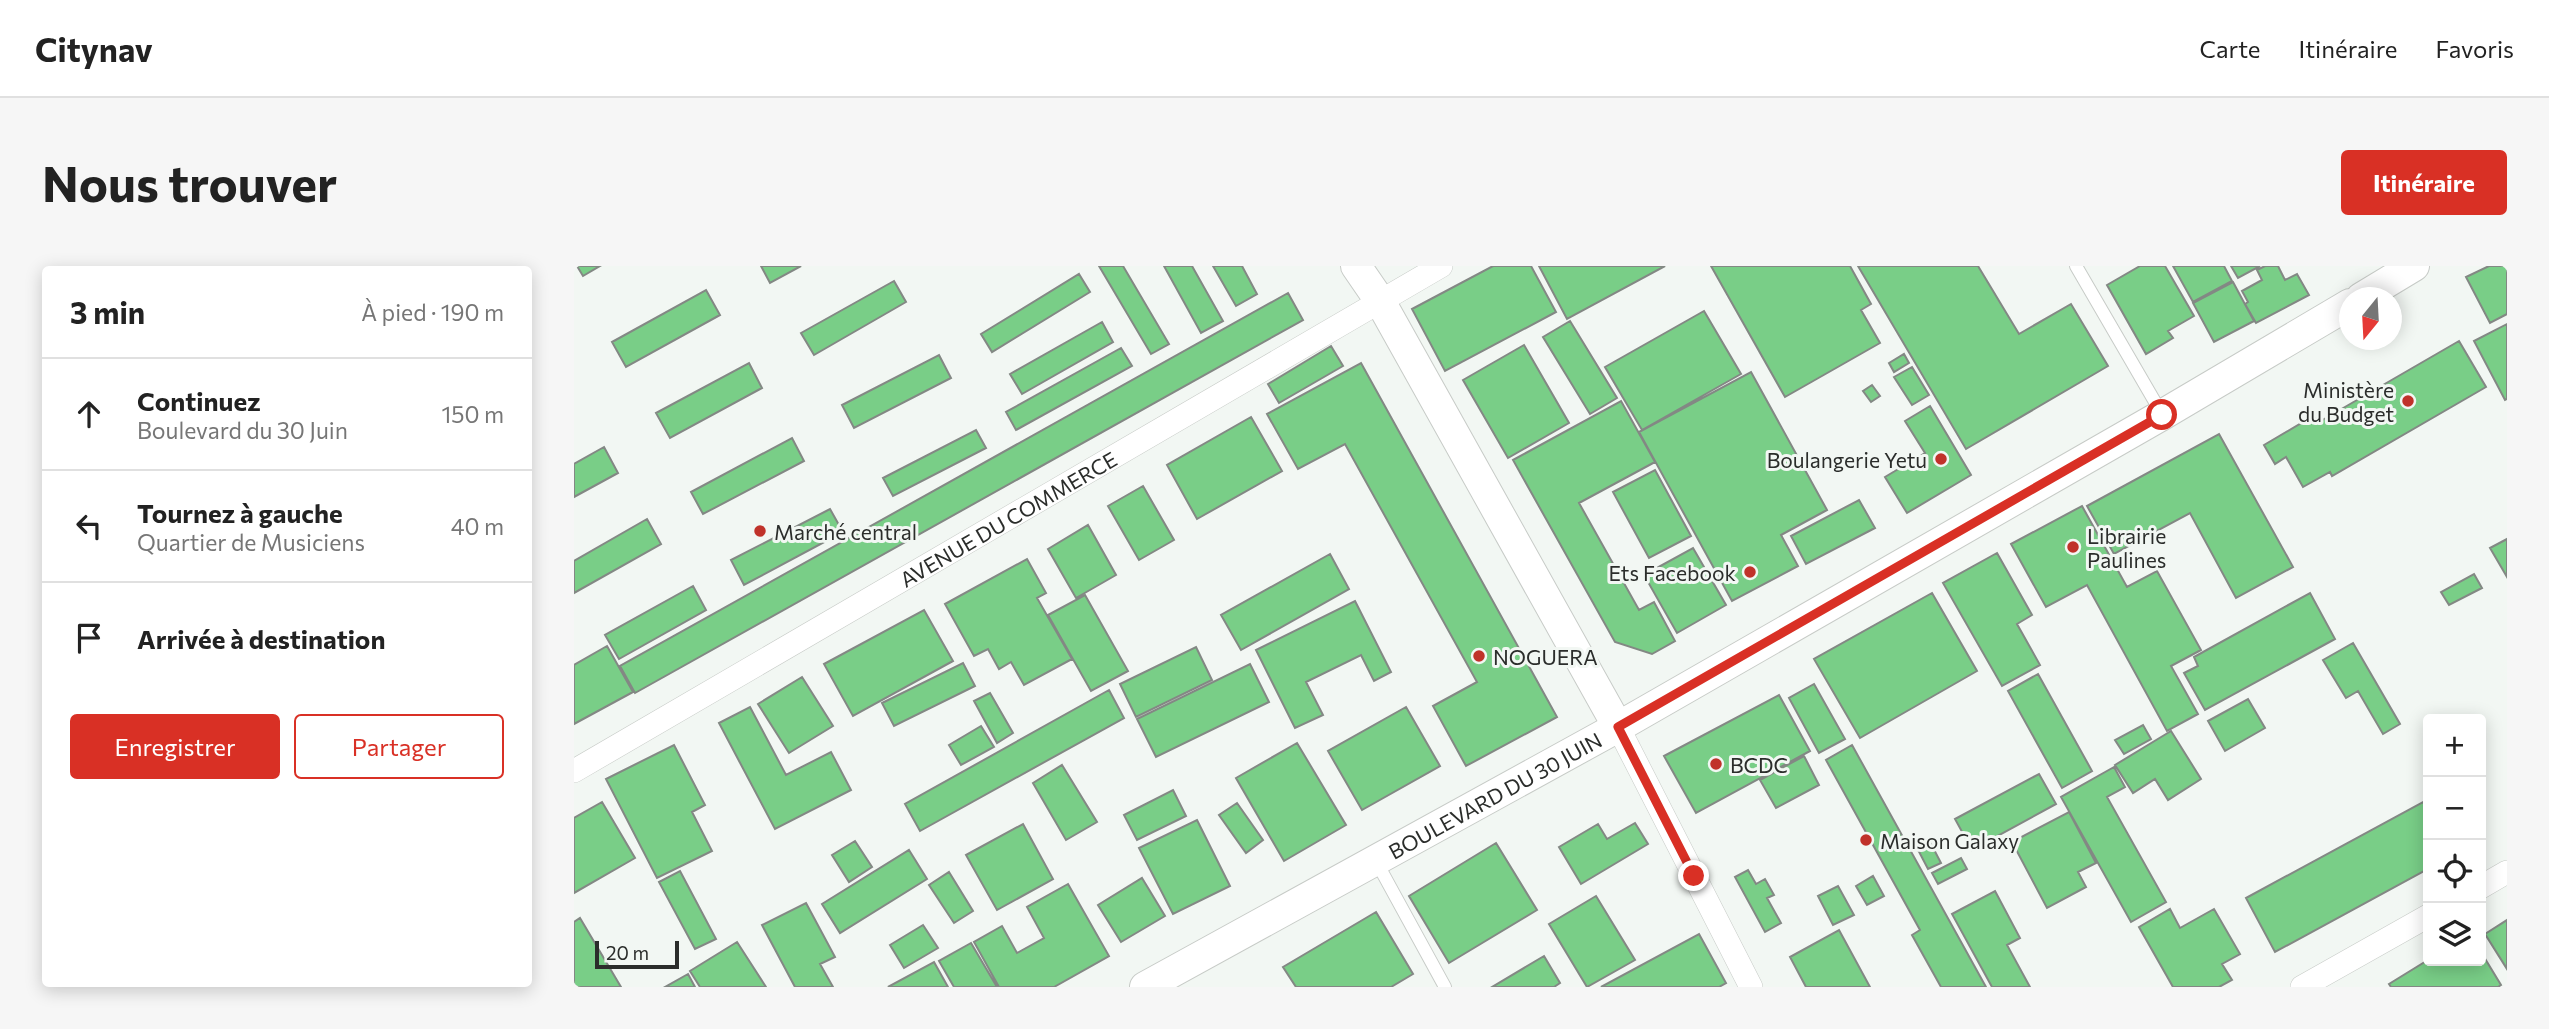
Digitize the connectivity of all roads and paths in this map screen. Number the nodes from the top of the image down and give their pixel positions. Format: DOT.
graph roads {
  1 [pos="1356,266"];
  2 [pos="1441,266"];
  3 [pos="2076,266"];
  4 [pos="2414,266"];
  5 [pos="2379,287"];
  6 [pos="1380,300"];
  7 [pos="2339,310"];
  8 [pos="2162,415"];
  9 [pos="1618,727"];
  10 [pos="574,771"];
  11 [pos="1376,860"];
  12 [pos="2507,872"];
  13 [pos="2486,884"];
  14 [pos="2423,919"];
  15 [pos="1146,987"];
  16 [pos="1444,987"];
  17 [pos="1751,987"];
  18 [pos="2302,987"];
  1 -- 6 [label="street"];
  2 -- 6 [label="street, AVENUE DU COMMERCE"];
  3 -- 8 [label="lane"];
  4 -- 5 [label="street"];
  6 -- 9 [label="street"];
  6 -- 10 [label="street, AVENUE DU COMMERCE"];
  7 -- 8 [label="street, BOULEVARD DU 30 JUIN"];
  8 -- 9 [label="street, BOULEVARD DU 30 JUIN"];
  9 -- 11 [label="street, BOULEVARD DU 30 JUIN"];
  9 -- 17 [label="street"];
  11 -- 15 [label="street, BOULEVARD DU 30 JUIN"];
  11 -- 16 [label="lane"];
  12 -- 13 [label="street"];
  14 -- 18 [label="street"];
}
